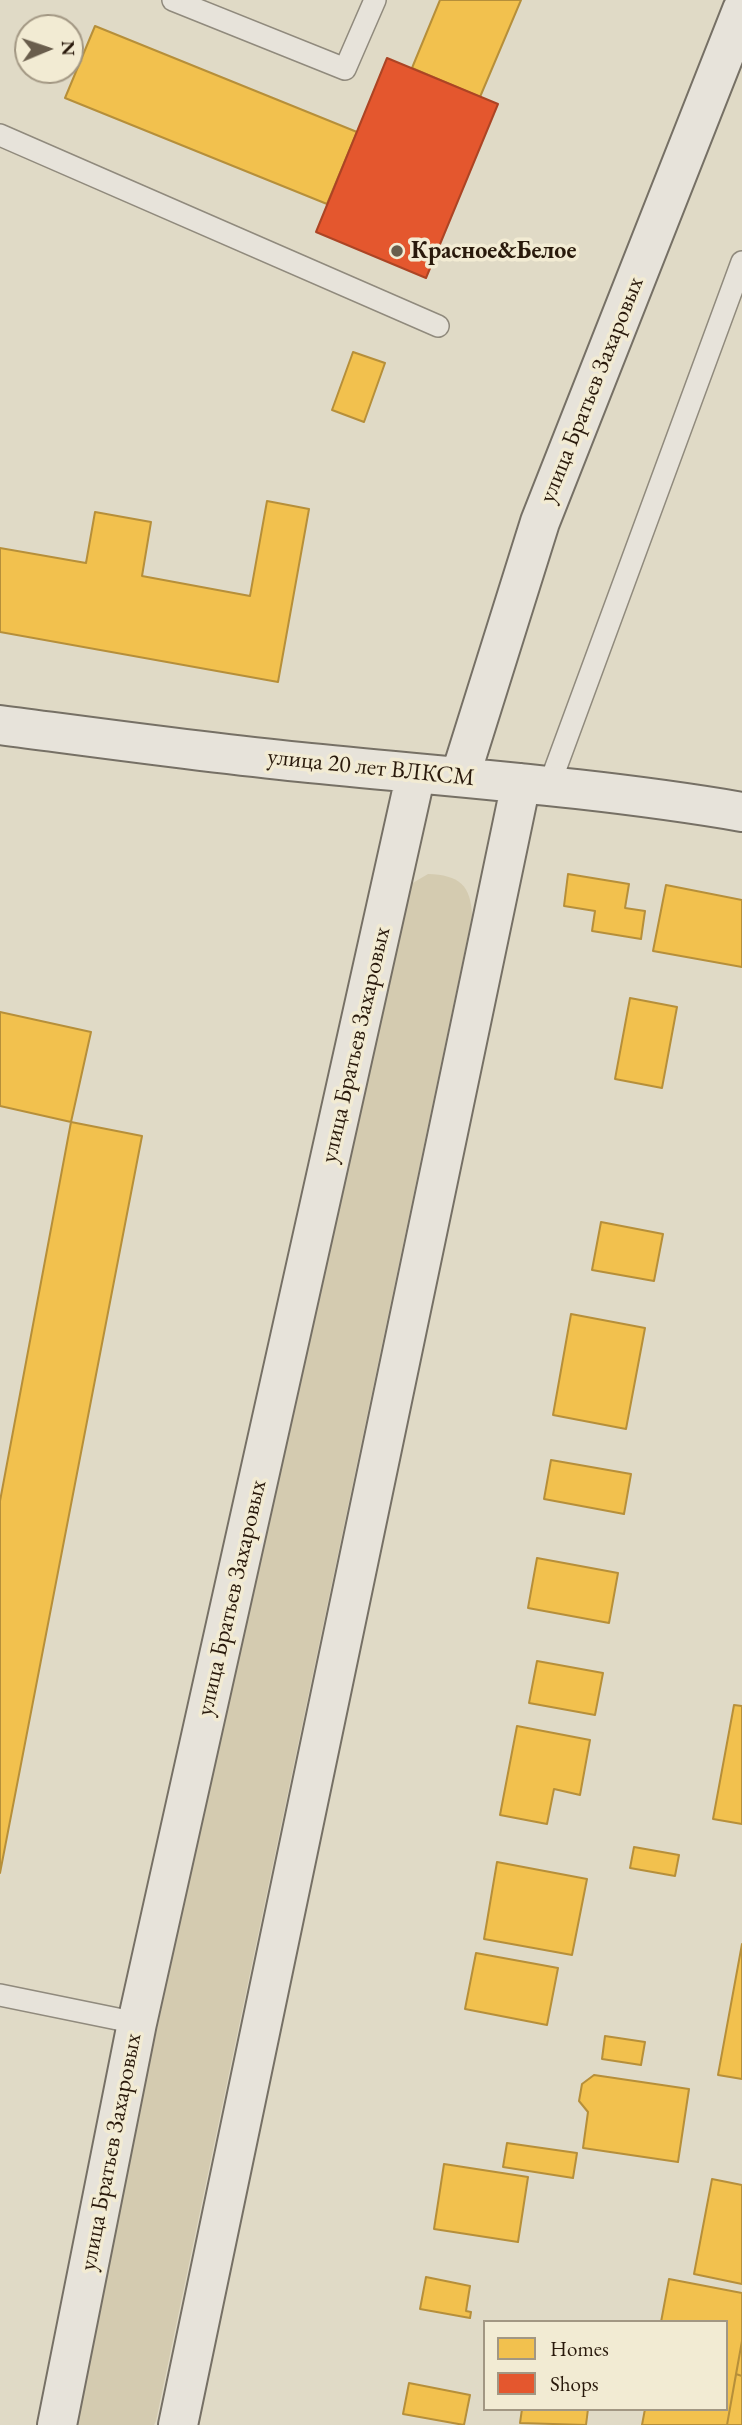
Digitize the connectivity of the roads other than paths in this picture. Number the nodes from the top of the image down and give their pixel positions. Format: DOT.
graph roads {
  1 [pos="173,0"];
  2 [pos="375,0"];
  3 [pos="742,10"];
  4 [pos="0,135"];
  5 [pos="742,262"];
  6 [pos="438,326"];
  7 [pos="0,726"];
  8 [pos="416,773"];
  9 [pos="460,777"];
  10 [pos="535,784"];
  11 [pos="742,812"];
  12 [pos="0,1995"];
  13 [pos="137,2022"];
  14 [pos="57,2425"];
  15 [pos="178,2425"];
  1 -- 2 [label="lane"];
  3 -- 9 [label="main road, улица Братьев Захаровых"];
  4 -- 6 [label="lane"];
  5 -- 10 [label="lane"];
  7 -- 8 [label="main road, улица 20 лет ВЛКСМ"];
  8 -- 9 [label="main road, улица 20 лет ВЛКСМ"];
  8 -- 13 [label="main road, улица Братьев Захаровых"];
  9 -- 10 [label="main road, улица 20 лет ВЛКСМ"];
  10 -- 11 [label="main road, улица 20 лет ВЛКСМ"];
  10 -- 15 [label="main road"];
  12 -- 13 [label="lane"];
  13 -- 14 [label="main road, улица Братьев Захаровых"];
}
